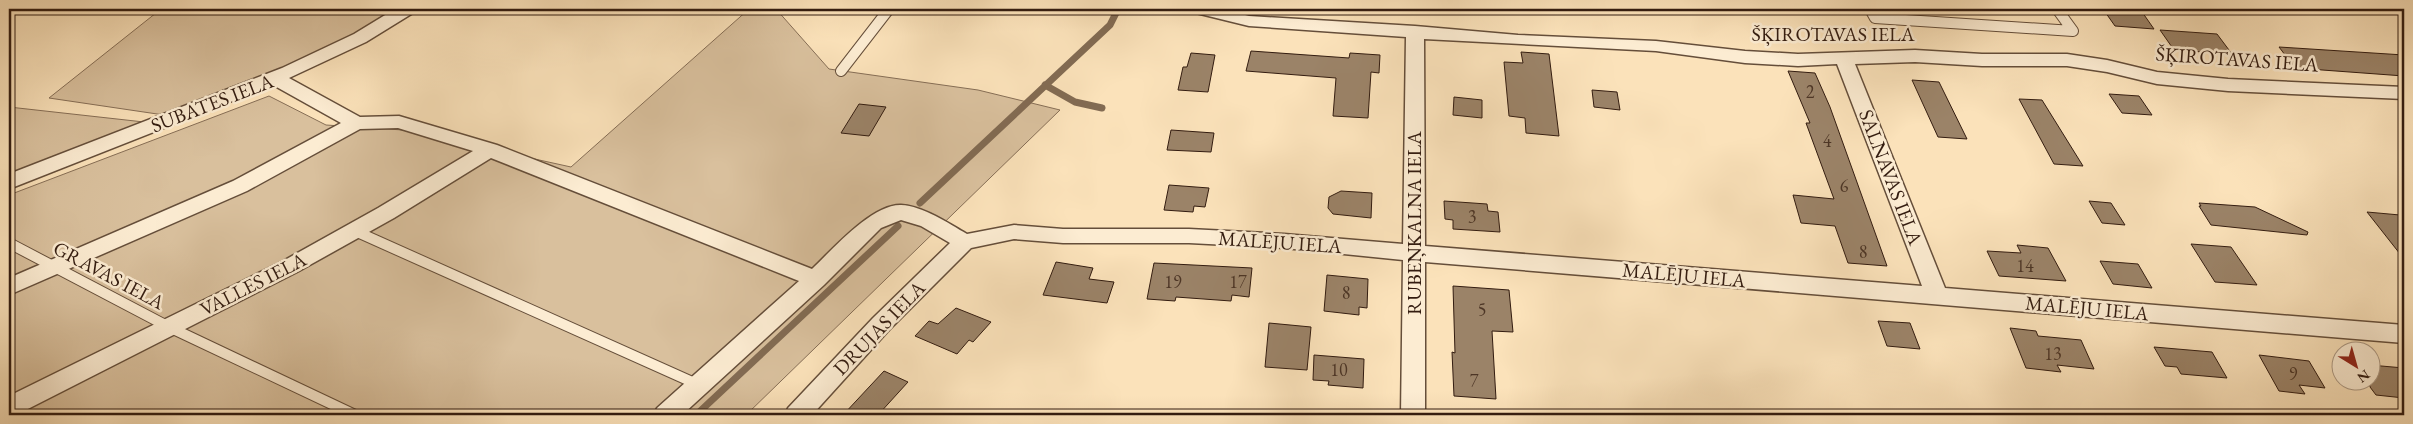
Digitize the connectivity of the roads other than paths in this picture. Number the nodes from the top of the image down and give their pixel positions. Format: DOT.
graph roads {
  1 [pos="407,9"];
  2 [pos="889,9"];
  3 [pos="1202,9"];
  4 [pos="1870,9"];
  5 [pos="2057,9"];
  6 [pos="1415,31"];
  7 [pos="1844,58"];
  8 [pos="841,71"];
  9 [pos="276,79"];
  10 [pos="2404,93"];
  11 [pos="356,123"];
  12 [pos="490,150"];
  13 [pos="9,182"];
  14 [pos="354,230"];
  15 [pos="964,242"];
  16 [pos="9,243"];
  17 [pos="1414,253"];
  18 [pos="54,267"];
  19 [pos="816,279"];
  20 [pos="9,287"];
  21 [pos="1937,296"];
  22 [pos="169,327"];
  23 [pos="2404,334"];
  24 [pos="699,385"];
  25 [pos="9,407"];
  26 [pos="355,415"];
  27 [pos="666,415"];
  28 [pos="797,415"];
  29 [pos="1413,415"];
  1 -- 9 [label="street, SUBATES IELA"];
  2 -- 8 [label="lane"];
  3 -- 6 [label="street, ŠĶIROTAVAS IELA"];
  4 -- 5 [label="lane"];
  6 -- 7 [label="street, ŠĶIROTAVAS IELA"];
  6 -- 17 [label="street, RUBEŅKALNA IELA"];
  7 -- 10 [label="street, ŠĶIROTAVAS IELA"];
  7 -- 21 [label="street, SALNAVAS IELA"];
  9 -- 11 [label="street"];
  9 -- 13 [label="street, SUBATES IELA"];
  11 -- 12 [label="street"];
  11 -- 18 [label="street"];
  12 -- 14 [label="street, VALLES IELA"];
  12 -- 19 [label="street"];
  14 -- 22 [label="street, VALLES IELA"];
  14 -- 24 [label="lane"];
  15 -- 17 [label="street, MALĒJU IELA"];
  15 -- 19 [label="street"];
  15 -- 28 [label="street, DRUJAS IELA"];
  16 -- 18 [label="lane, GRAVAS IELA"];
  17 -- 21 [label="street, MALĒJU IELA"];
  17 -- 29 [label="street, RUBEŅKALNA IELA"];
  18 -- 20 [label="street"];
  18 -- 22 [label="lane, GRAVAS IELA"];
  19 -- 24 [label="street"];
  21 -- 23 [label="street, MALĒJU IELA"];
  22 -- 25 [label="street, VALLES IELA"];
  22 -- 26 [label="lane, GRAVAS IELA"];
  24 -- 27 [label="street"];
}
